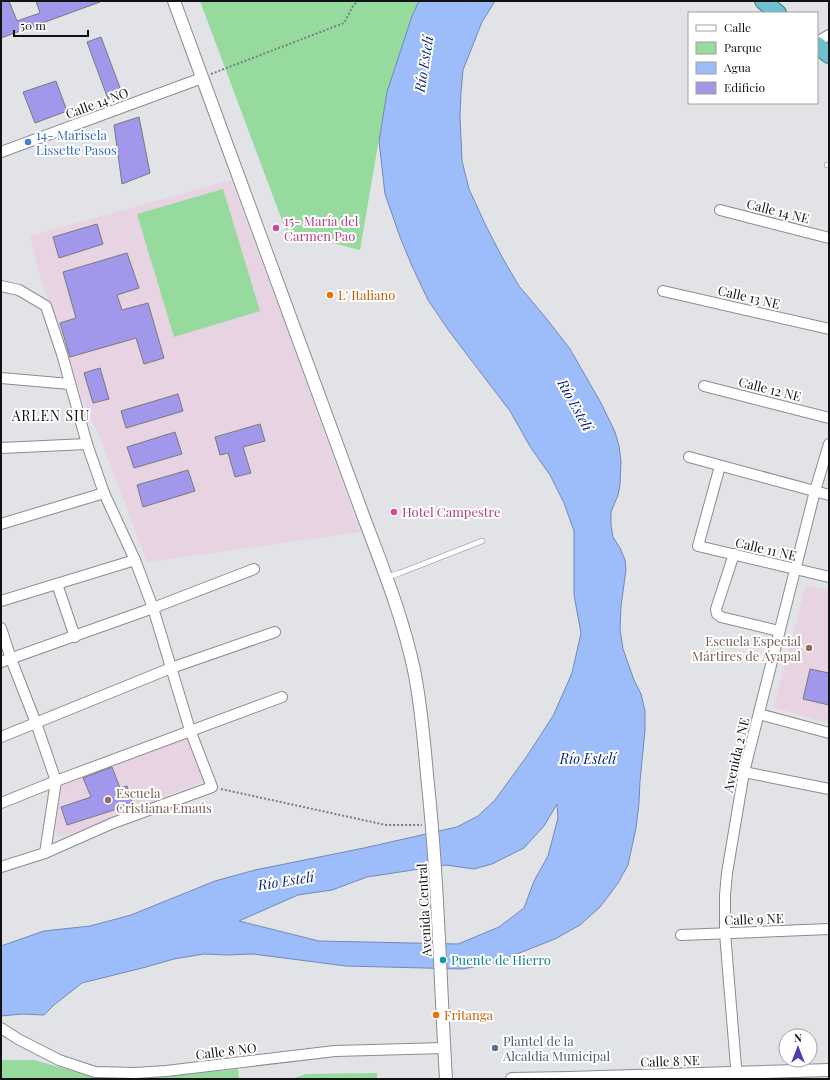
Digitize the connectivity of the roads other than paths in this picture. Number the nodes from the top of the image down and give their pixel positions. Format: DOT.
graph roads {
  1 [pos="174,1"];
  2 [pos="829,35"];
  3 [pos="818,41"];
  4 [pos="818,46"];
  5 [pos="829,55"];
  6 [pos="202,78"];
  7 [pos="1,152"];
  8 [pos="720,210"];
  9 [pos="829,238"];
  10 [pos="1,286"];
  11 [pos="663,291"];
  12 [pos="829,329"];
  13 [pos="1,378"];
  14 [pos="70,384"];
  15 [pos="704,386"];
  16 [pos="829,418"];
  17 [pos="88,444"];
  18 [pos="829,444"];
  19 [pos="1,448"];
  20 [pos="689,457"];
  21 [pos="720,466"];
  22 [pos="815,491"];
  23 [pos="104,493"];
  24 [pos="829,495"];
  25 [pos="1,524"];
  26 [pos="482,541"];
  27 [pos="734,554"];
  28 [pos="135,560"];
  29 [pos="254,569"];
  30 [pos="795,569"];
  31 [pos="386,577"];
  32 [pos="829,577"];
  33 [pos="57,584"];
  34 [pos="1,601"];
  35 [pos="153,608"];
  36 [pos="1,628"];
  37 [pos="779,631"];
  38 [pos="275,632"];
  39 [pos="75,637"];
  40 [pos="6,660"];
  41 [pos="171,668"];
  42 [pos="282,697"];
  43 [pos="759,714"];
  44 [pos="36,723"];
  45 [pos="190,730"];
  46 [pos="829,733"];
  47 [pos="1,736"];
  48 [pos="744,772"];
  49 [pos="56,781"];
  50 [pos="829,789"];
  51 [pos="1,803"];
  52 [pos="45,853"];
  53 [pos="1,867"];
  54 [pos="829,929"];
  55 [pos="725,933"];
  56 [pos="681,935"];
  57 [pos="1,1028"];
  58 [pos="444,1048"];
  59 [pos="829,1070"];
  60 [pos="736,1076"];
  61 [pos="446,1079"];
  62 [pos="512,1079"];
  63 [pos="569,1079"];
  1 -- 6 [label="street, Avenida Central"];
  2 -- 3 [label="street"];
  4 -- 5 [label="highway"];
  6 -- 7 [label="street, Calle 14 NO"];
  6 -- 31 [label="street, Avenida Central"];
  8 -- 9 [label="street, Calle 14 NE"];
  10 -- 14 [label="street"];
  11 -- 12 [label="street, Calle 13 NE"];
  13 -- 14 [label="street"];
  14 -- 17 [label="street"];
  15 -- 16 [label="street, Calle 12 NE"];
  17 -- 19 [label="street"];
  17 -- 23 [label="street"];
  18 -- 22 [label="street, Avenida 2 NE"];
  20 -- 21 [label="street"];
  21 -- 22 [label="street"];
  21 -- 27 [label="street, Calle 11 NE"];
  22 -- 24 [label="street"];
  22 -- 30 [label="street, Avenida 2 NE"];
  23 -- 25 [label="street"];
  23 -- 28 [label="street"];
  26 -- 31 [label="lane"];
  27 -- 30 [label="street, Calle 11 NE"];
  27 -- 37 [label="street"];
  28 -- 33 [label="street"];
  28 -- 35 [label="street"];
  29 -- 35 [label="street"];
  30 -- 32 [label="street, Calle 11 NE"];
  30 -- 37 [label="street, Avenida 2 NE"];
  31 -- 58 [label="street, Avenida Central"];
  33 -- 34 [label="street"];
  33 -- 39 [label="street"];
  35 -- 39 [label="street"];
  35 -- 41 [label="street"];
  36 -- 40 [label="street"];
  37 -- 43 [label="street, Avenida 2 NE"];
  38 -- 41 [label="street"];
  39 -- 40 [label="street"];
  40 -- 44 [label="street"];
  41 -- 44 [label="street"];
  41 -- 45 [label="street"];
  42 -- 45 [label="street"];
  43 -- 46 [label="street"];
  43 -- 48 [label="street, Avenida 2 NE"];
  44 -- 47 [label="street"];
  44 -- 49 [label="street"];
  45 -- 49 [label="street"];
  45 -- 52 [label="street"];
  48 -- 50 [label="street"];
  48 -- 55 [label="street, Avenida 2 NE"];
  49 -- 51 [label="street"];
  49 -- 52 [label="street"];
  52 -- 53 [label="street"];
  54 -- 55 [label="street, Calle 9 NE"];
  55 -- 56 [label="street, Calle 9 NE"];
  55 -- 60 [label="street, Avenida 2 NE"];
  57 -- 58 [label="street, Calle 8 NO"];
  58 -- 61 [label="street, Avenida Central"];
  59 -- 60 [label="street, Calle 8 NE"];
  60 -- 63 [label="street, Calle 8 NE"];
  62 -- 63 [label="street, Calle 8 NE"];
}
